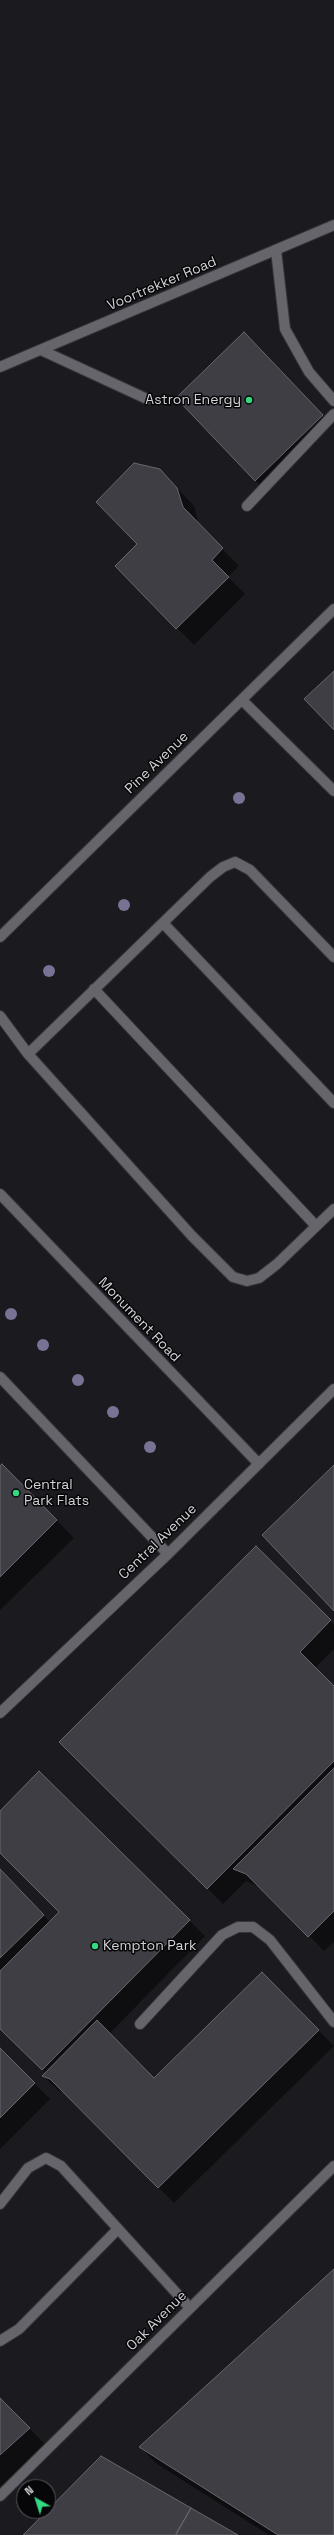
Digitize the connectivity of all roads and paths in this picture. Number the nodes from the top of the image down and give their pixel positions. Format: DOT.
graph roads {
  1 [pos="334,226"];
  2 [pos="276,250"];
  3 [pos="41,350"];
  4 [pos="0,368"];
  5 [pos="147,399"];
  6 [pos="334,401"];
  7 [pos="334,414"];
  8 [pos="247,506"];
  9 [pos="334,609"];
  10 [pos="242,700"];
  11 [pos="334,791"];
  12 [pos="163,923"];
  13 [pos="0,937"];
  14 [pos="334,957"];
  15 [pos="94,990"];
  16 [pos="0,1016"];
  17 [pos="28,1054"];
  18 [pos="334,1103"];
  19 [pos="0,1194"];
  20 [pos="334,1209"];
  21 [pos="316,1226"];
  22 [pos="0,1377"];
  23 [pos="334,1389"];
  24 [pos="259,1464"];
  25 [pos="168,1554"];
  26 [pos="0,1713"];
  27 [pos="334,2022"];
  28 [pos="140,2024"];
  29 [pos="334,2166"];
  30 [pos="0,2204"];
  31 [pos="118,2229"];
  32 [pos="190,2308"];
  33 [pos="0,2340"];
  34 [pos="0,2496"];
  1 -- 2 [label="street, Voortrekker Road"];
  2 -- 3 [label="street, Voortrekker Road"];
  2 -- 6 [label="street"];
  3 -- 4 [label="street, Voortrekker Road"];
  3 -- 5 [label="street"];
  7 -- 8 [label="street"];
  9 -- 10 [label="street, Pine Avenue"];
  10 -- 11 [label="street"];
  10 -- 13 [label="street, Pine Avenue"];
  12 -- 14 [label="street"];
  12 -- 15 [label="street"];
  12 -- 18 [label="street"];
  15 -- 17 [label="street"];
  15 -- 21 [label="street"];
  16 -- 17 [label="street"];
  17 -- 21 [label="street"];
  19 -- 24 [label="street, Monument Road"];
  20 -- 21 [label="street"];
  22 -- 25 [label="street"];
  23 -- 24 [label="street, Central Avenue"];
  24 -- 25 [label="street, Central Avenue"];
  25 -- 26 [label="street, Central Avenue"];
  27 -- 28 [label="street"];
  29 -- 32 [label="street, Oak Avenue"];
  30 -- 31 [label="street"];
  31 -- 32 [label="street"];
  31 -- 33 [label="street"];
  32 -- 34 [label="street, Oak Avenue"];
}
